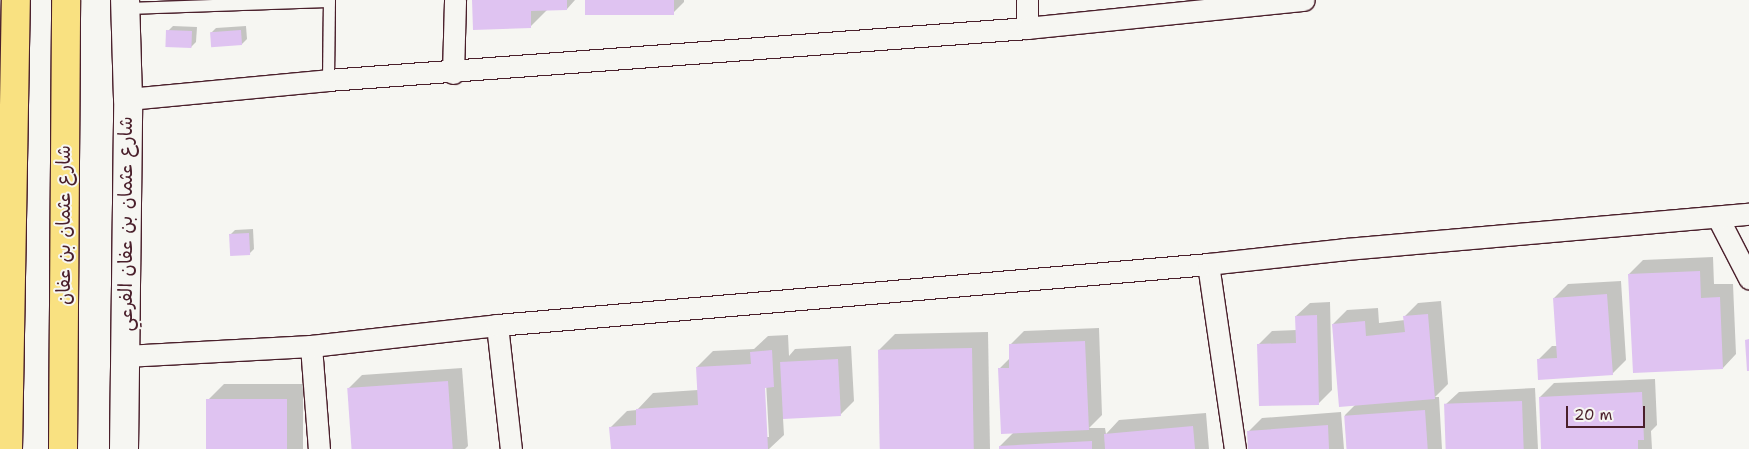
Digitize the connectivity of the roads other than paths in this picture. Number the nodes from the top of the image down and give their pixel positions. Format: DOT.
graph roads {
  1 [pos="16,0"];
  2 [pos="66,0"];
  3 [pos="455,0"];
  4 [pos="1027,0"];
  5 [pos="1304,0"];
  6 [pos="329,1"];
  7 [pos="186,3"];
  8 [pos="126,4"];
  9 [pos="1027,28"];
  10 [pos="453,72"];
  11 [pos="328,80"];
  12 [pos="128,99"];
  13 [pos="14,105"];
  14 [pos="1749,214"];
  15 [pos="1718,218"];
  16 [pos="0,254"];
  17 [pos="1208,264"];
  18 [pos="1749,278"];
  19 [pos="497,325"];
  20 [pos="311,346"];
  21 [pos="125,356"];
  22 [pos="8,449"];
  23 [pos="63,449"];
  24 [pos="124,449"];
  25 [pos="319,449"];
  26 [pos="511,449"];
  27 [pos="1235,449"];
  1 -- 13 [label="main road"];
  2 -- 23 [label="main road, شارع عثمان بن عفان"];
  3 -- 10 [label="street"];
  4 -- 9 [label="street"];
  5 -- 9 [label="street"];
  6 -- 7 [label="lane"];
  6 -- 11 [label="lane"];
  7 -- 8 [label="lane"];
  8 -- 12 [label="main road, شارع عثمان بن عفان الفرعي"];
  9 -- 10 [label="street"];
  10 -- 11 [label="street"];
  11 -- 12 [label="street"];
  12 -- 21 [label="main road, شارع عثمان بن عفان الفرعي"];
  13 -- 16 [label="main road"];
  13 -- 22 [label="main road"];
  14 -- 15 [label="street"];
  15 -- 17 [label="street"];
  15 -- 18 [label="street"];
  17 -- 19 [label="street"];
  17 -- 27 [label="street"];
  19 -- 20 [label="street"];
  19 -- 26 [label="street"];
  20 -- 21 [label="street"];
  20 -- 25 [label="street"];
  21 -- 24 [label="main road, شارع عثمان بن عفان الفرعي"];
}
